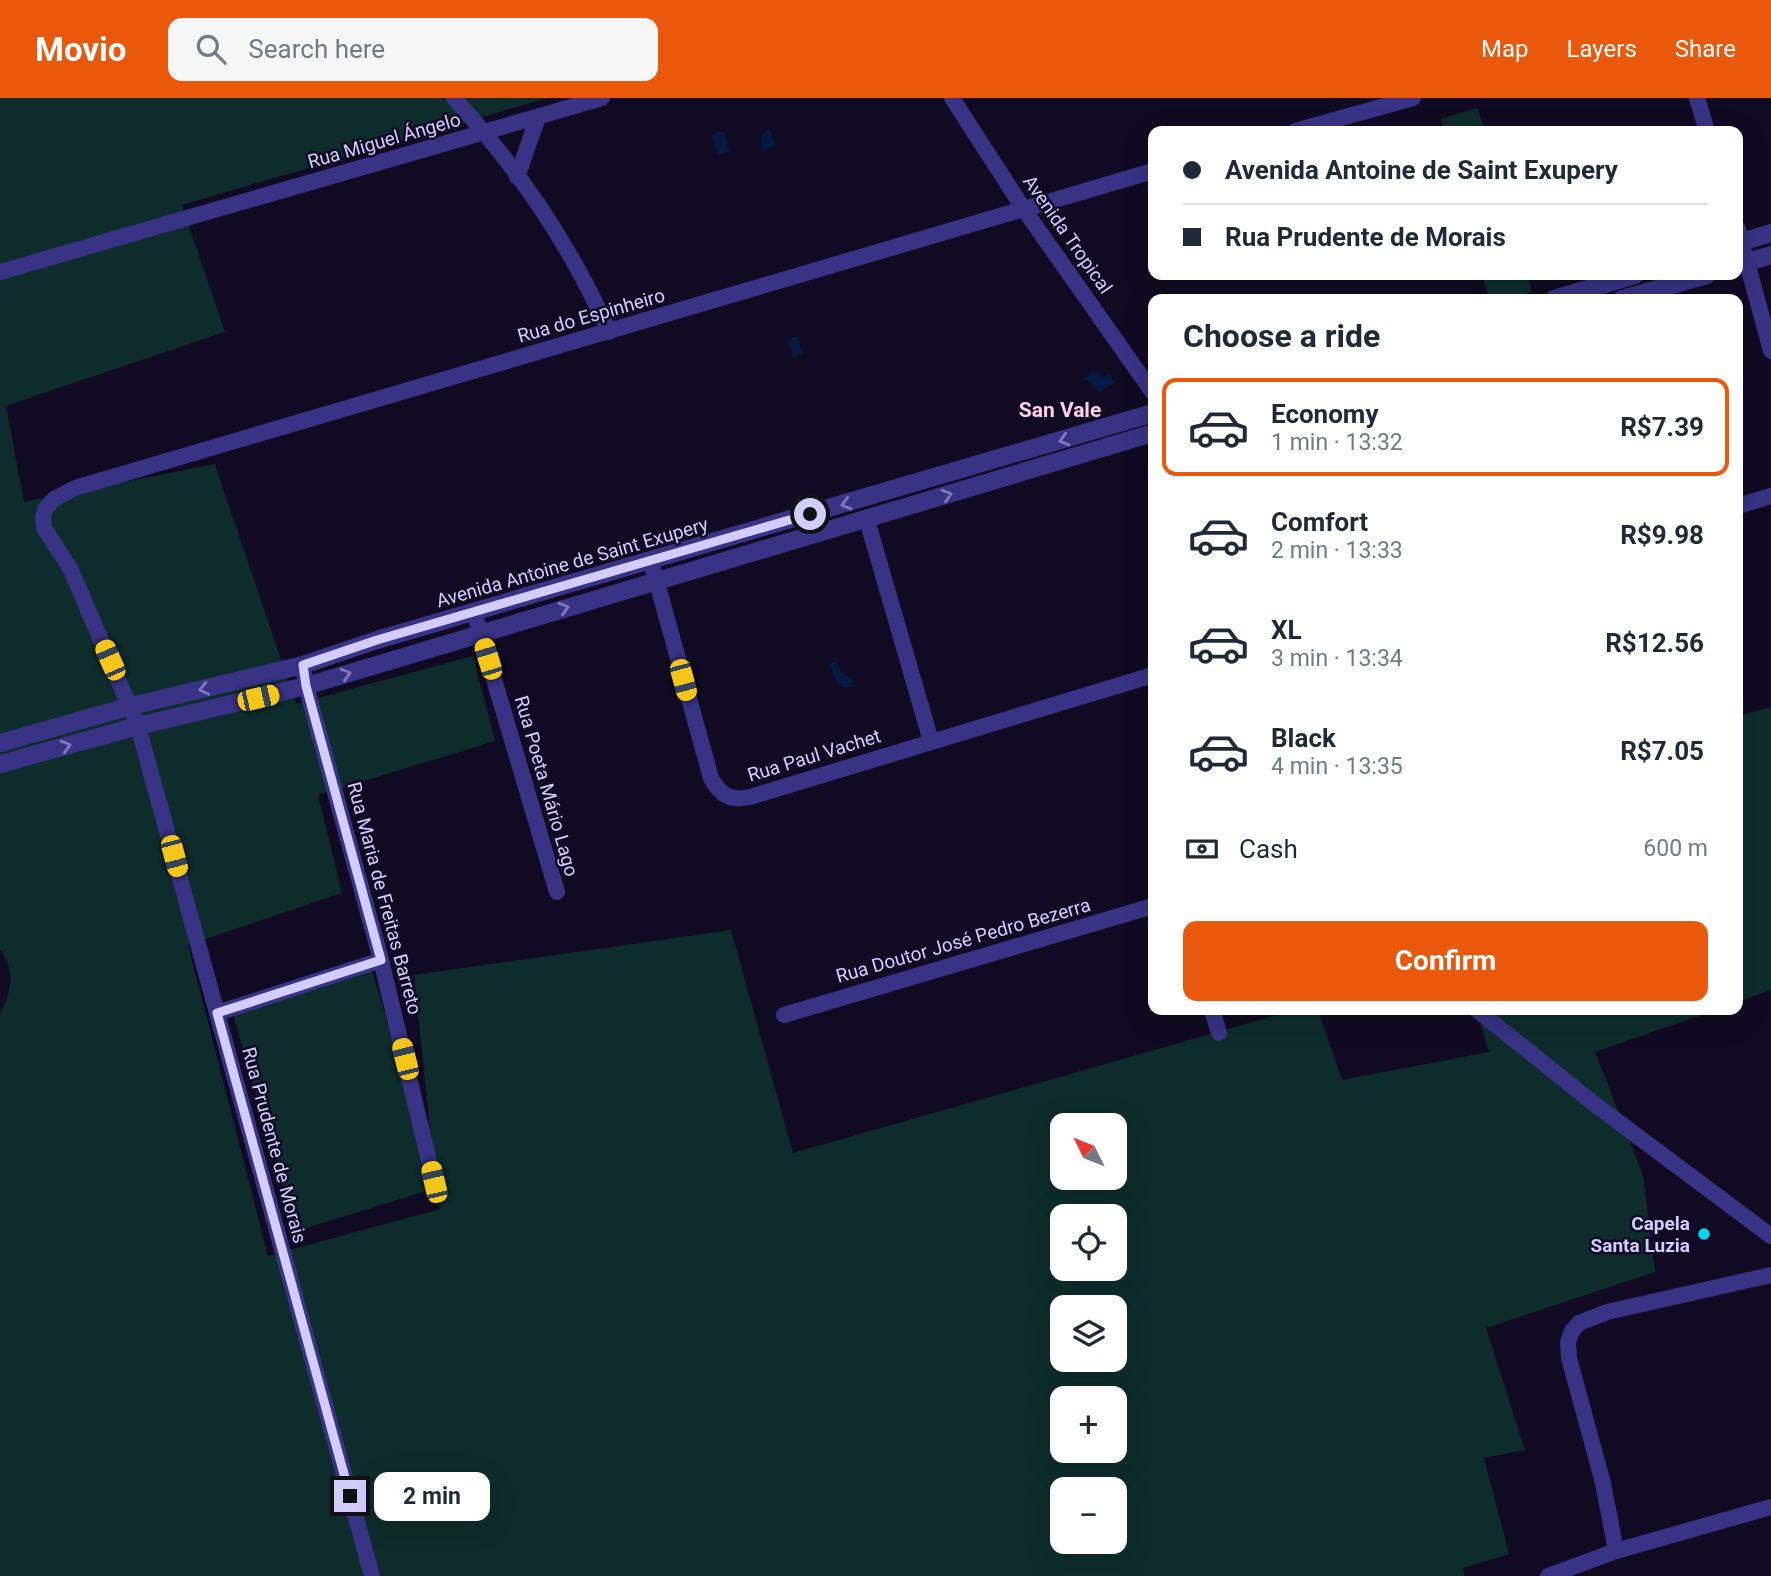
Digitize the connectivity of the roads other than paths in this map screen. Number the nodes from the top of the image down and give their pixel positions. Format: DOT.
graph roads {
  1 [pos="454,98"];
  2 [pos="602,98"];
  3 [pos="952,98"];
  4 [pos="1413,98"];
  5 [pos="1697,98"];
  6 [pos="538,117"];
  7 [pos="1313,126"];
  8 [pos="1705,126"];
  9 [pos="486,133"];
  10 [pos="1148,172"];
  11 [pos="517,177"];
  12 [pos="1023,208"];
  13 [pos="1771,233"];
  14 [pos="1743,237"];
  15 [pos="1771,255"];
  16 [pos="1743,264"];
  17 [pos="0,272"];
  18 [pos="1618,280"];
  19 [pos="1689,280"];
  20 [pos="1571,294"];
  21 [pos="1640,294"];
  22 [pos="609,332"];
  23 [pos="1771,351"];
  24 [pos="1148,386"];
  25 [pos="1148,415"];
  26 [pos="1148,435"];
  27 [pos="1771,496"];
  28 [pos="1743,504"];
  29 [pos="46,508"];
  30 [pos="867,520"];
  31 [pos="651,561"];
  32 [pos="656,581"];
  33 [pos="474,612"];
  34 [pos="480,634"];
  35 [pos="303,665"];
  36 [pos="1148,676"];
  37 [pos="306,686"];
  38 [pos="131,706"];
  39 [pos="138,726"];
  40 [pos="932,741"];
  41 [pos="0,743"];
  42 [pos="0,764"];
  43 [pos="557,892"];
  44 [pos="1148,907"];
  45 [pos="381,960"];
  46 [pos="217,1013"];
  47 [pos="784,1015"];
  48 [pos="1214,1015"];
  49 [pos="1483,1015"];
  50 [pos="1219,1033"];
  51 [pos="434,1182"];
  52 [pos="1771,1237"];
  53 [pos="1771,1275"];
  54 [pos="1771,1507"];
  55 [pos="1616,1551"];
  56 [pos="1552,1575"];
  57 [pos="372,1576"];
  1 -- 9 [label="street"];
  2 -- 6 [label="street, Rua Miguel Ángelo"];
  3 -- 12 [label="street, Avenida Tropical"];
  4 -- 7 [label="street"];
  5 -- 8 [label="street"];
  6 -- 9 [label="street, Rua Miguel Ángelo"];
  6 -- 11 [label="street"];
  9 -- 11 [label="street"];
  9 -- 17 [label="street, Rua Miguel Ángelo"];
  10 -- 12 [label="street, Rua do Espinheiro"];
  11 -- 22 [label="street"];
  12 -- 22 [label="street, Rua do Espinheiro"];
  12 -- 24 [label="street, Avenida Tropical"];
  13 -- 14 [label="street"];
  15 -- 16 [label="street"];
  16 -- 23 [label="street"];
  18 -- 20 [label="street"];
  19 -- 21 [label="street"];
  22 -- 29 [label="street, Rua do Espinheiro"];
  25 -- 31 [label="street, Avenida Antoine de Saint Exupery, one-way"];
  30 -- 26 [label="street, one-way"];
  27 -- 28 [label="street"];
  29 -- 38 [label="street, Rua Prudente de Morais"];
  30 -- 32 [label="street"];
  30 -- 40 [label="street"];
  31 -- 32 [label="street, Rua Paul Vachet"];
  31 -- 33 [label="street, Avenida Antoine de Saint Exupery"];
  34 -- 32 [label="street, one-way"];
  32 -- 40 [label="street, Rua Paul Vachet"];
  33 -- 34 [label="street, Rua Poeta Mário Lago"];
  33 -- 35 [label="street, Avenida Antoine de Saint Exupery"];
  37 -- 34 [label="street, one-way"];
  34 -- 43 [label="street, Rua Poeta Mário Lago"];
  35 -- 37 [label="street, Rua Maria de Freitas Barreto"];
  35 -- 38 [label="street, Avenida Antoine de Saint Exupery, one-way"];
  36 -- 40 [label="street, Rua Paul Vachet"];
  37 -- 39 [label="street"];
  37 -- 45 [label="street, Rua Maria de Freitas Barreto"];
  38 -- 39 [label="street, Rua Prudente de Morais"];
  38 -- 41 [label="street, Avenida Antoine de Saint Exupery"];
  42 -- 39 [label="street, one-way"];
  39 -- 46 [label="street, Rua Prudente de Morais"];
  44 -- 47 [label="street, Rua Doutor José Pedro Bezerra"];
  45 -- 46 [label="street"];
  45 -- 51 [label="street, Rua Maria de Freitas Barreto"];
  46 -- 57 [label="street, Rua Prudente de Morais"];
  48 -- 50 [label="street"];
  49 -- 52 [label="street"];
  53 -- 55 [label="street"];
  54 -- 55 [label="street"];
  55 -- 56 [label="street"];
}
